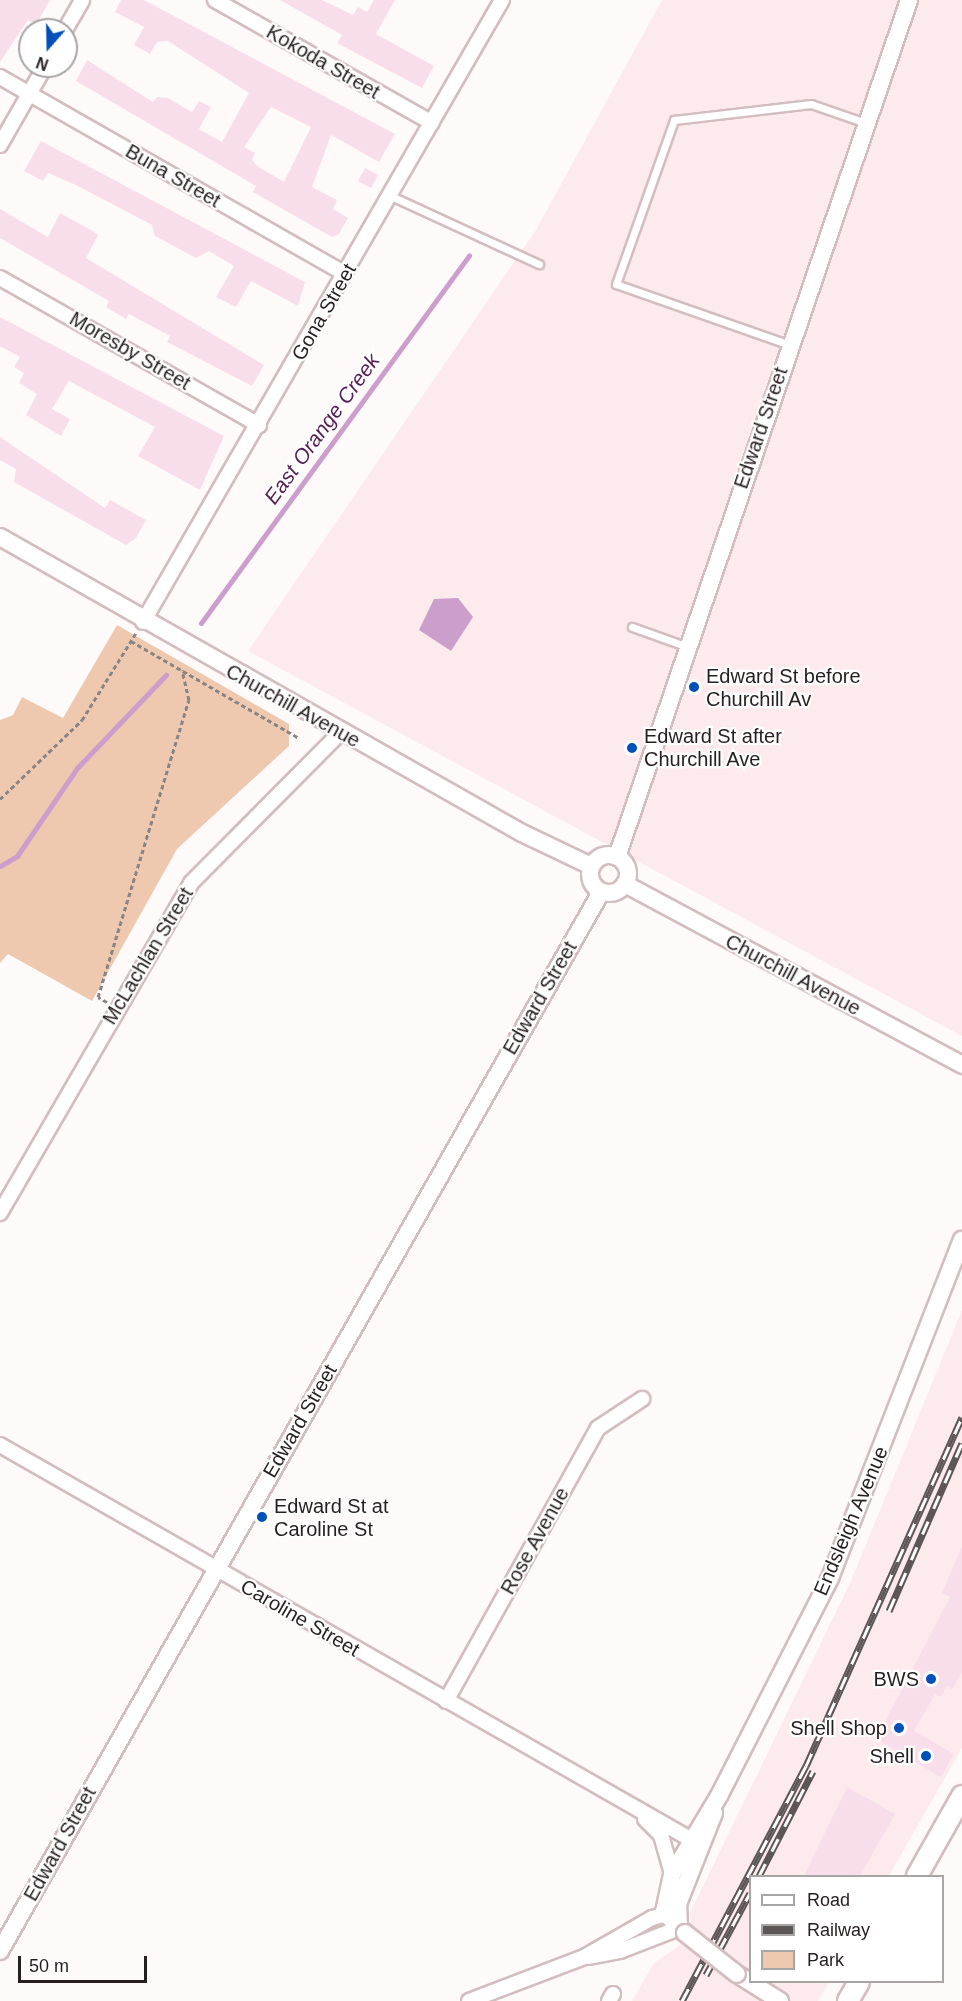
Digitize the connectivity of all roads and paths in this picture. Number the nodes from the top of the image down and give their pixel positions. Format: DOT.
graph roads {
  1 [pos="82,0"];
  2 [pos="215,0"];
  3 [pos="502,0"];
  4 [pos="909,0"];
  5 [pos="72,18"];
  6 [pos="0,77"];
  7 [pos="38,78"];
  8 [pos="29,94"];
  9 [pos="432,123"];
  10 [pos="866,123"];
  11 [pos="0,145"];
  12 [pos="391,196"];
  13 [pos="539,264"];
  14 [pos="345,274"];
  15 [pos="0,278"];
  16 [pos="790,345"];
  17 [pos="260,425"];
  18 [pos="1,539"];
  19 [pos="144,622"];
  20 [pos="632,627"];
  21 [pos="131,641"];
  22 [pos="688,646"];
  23 [pos="182,670"];
  24 [pos="341,732"];
  25 [pos="299,738"];
  26 [pos="0,799"];
  27 [pos="617,857"];
  28 [pos="591,866"];
  29 [pos="625,884"];
  30 [pos="601,892"];
  31 [pos="117,1007"];
  32 [pos="962,1065"];
  33 [pos="0,1214"];
  34 [pos="962,1239"];
  35 [pos="642,1399"];
  36 [pos="0,1445"];
  37 [pos="215,1569"];
  38 [pos="446,1701"];
  39 [pos="601,1790"];
  40 [pos="962,1796"];
  41 [pos="696,1842"];
  42 [pos="672,1874"];
  43 [pos="918,1875"];
  44 [pos="676,1921"];
  45 [pos="0,1951"];
  46 [pos="584,1957"];
  47 [pos="749,1982"];
  48 [pos="751,1983"];
  49 [pos="858,1983"];
  50 [pos="469,2001"];
  51 [pos="780,2001"];
  52 [pos="848,2001"];
  1 -- 5 [label="street"];
  2 -- 9 [label="street, Kokoda Street"];
  3 -- 9 [label="street, Gona Street"];
  4 -- 10 [label="street, Edward Street"];
  6 -- 8 [label="street, Buna Street"];
  7 -- 8 [label="street"];
  8 -- 11 [label="street"];
  8 -- 14 [label="street, Buna Street"];
  9 -- 12 [label="street, Gona Street"];
  10 -- 16 [label="street, Edward Street"];
  10 -- 16 [label="lane"];
  12 -- 13 [label="lane"];
  12 -- 14 [label="street, Gona Street"];
  14 -- 17 [label="street, Gona Street"];
  15 -- 17 [label="street, Moresby Street"];
  16 -- 22 [label="street, Edward Street"];
  17 -- 19 [label="street, Gona Street"];
  18 -- 19 [label="street, Churchill Avenue"];
  19 -- 21 [label="path"];
  19 -- 24 [label="street, Churchill Avenue"];
  20 -- 22 [label="lane"];
  21 -- 23 [label="path"];
  21 -- 26 [label="path"];
  22 -- 27 [label="street, Edward Street"];
  23 -- 25 [label="path"];
  23 -- 31 [label="path"];
  24 -- 28 [label="street, Churchill Avenue"];
  24 -- 31 [label="street, McLachlan Street"];
  27 -- 28 [label="street"];
  27 -- 29 [label="street"];
  28 -- 30 [label="street"];
  29 -- 30 [label="street"];
  29 -- 32 [label="street, Churchill Avenue"];
  30 -- 37 [label="street, Edward Street"];
  31 -- 33 [label="street, McLachlan Street"];
  34 -- 41 [label="street, Endsleigh Avenue"];
  35 -- 38 [label="street, Rose Avenue"];
  36 -- 37 [label="street, Caroline Street"];
  37 -- 38 [label="street, Caroline Street"];
  37 -- 45 [label="street, Edward Street"];
  38 -- 39 [label="street, Caroline Street"];
  39 -- 41 [label="street, Caroline Street"];
  39 -- 42 [label="street, Caroline Street"];
  40 -- 43 [label="main road"];
  41 -- 42 [label="street, Endsleigh Avenue"];
  41 -- 44 [label="street, Endsleigh Avenue"];
  42 -- 44 [label="street, Endsleigh Avenue"];
  44 -- 46 [label="street"];
  44 -- 46 [label="street"];
  44 -- 47 [label="street, bridge"];
  46 -- 50 [label="street"];
  48 -- 51 [label="street, bridge"];
  49 -- 52 [label="main road"];
}
